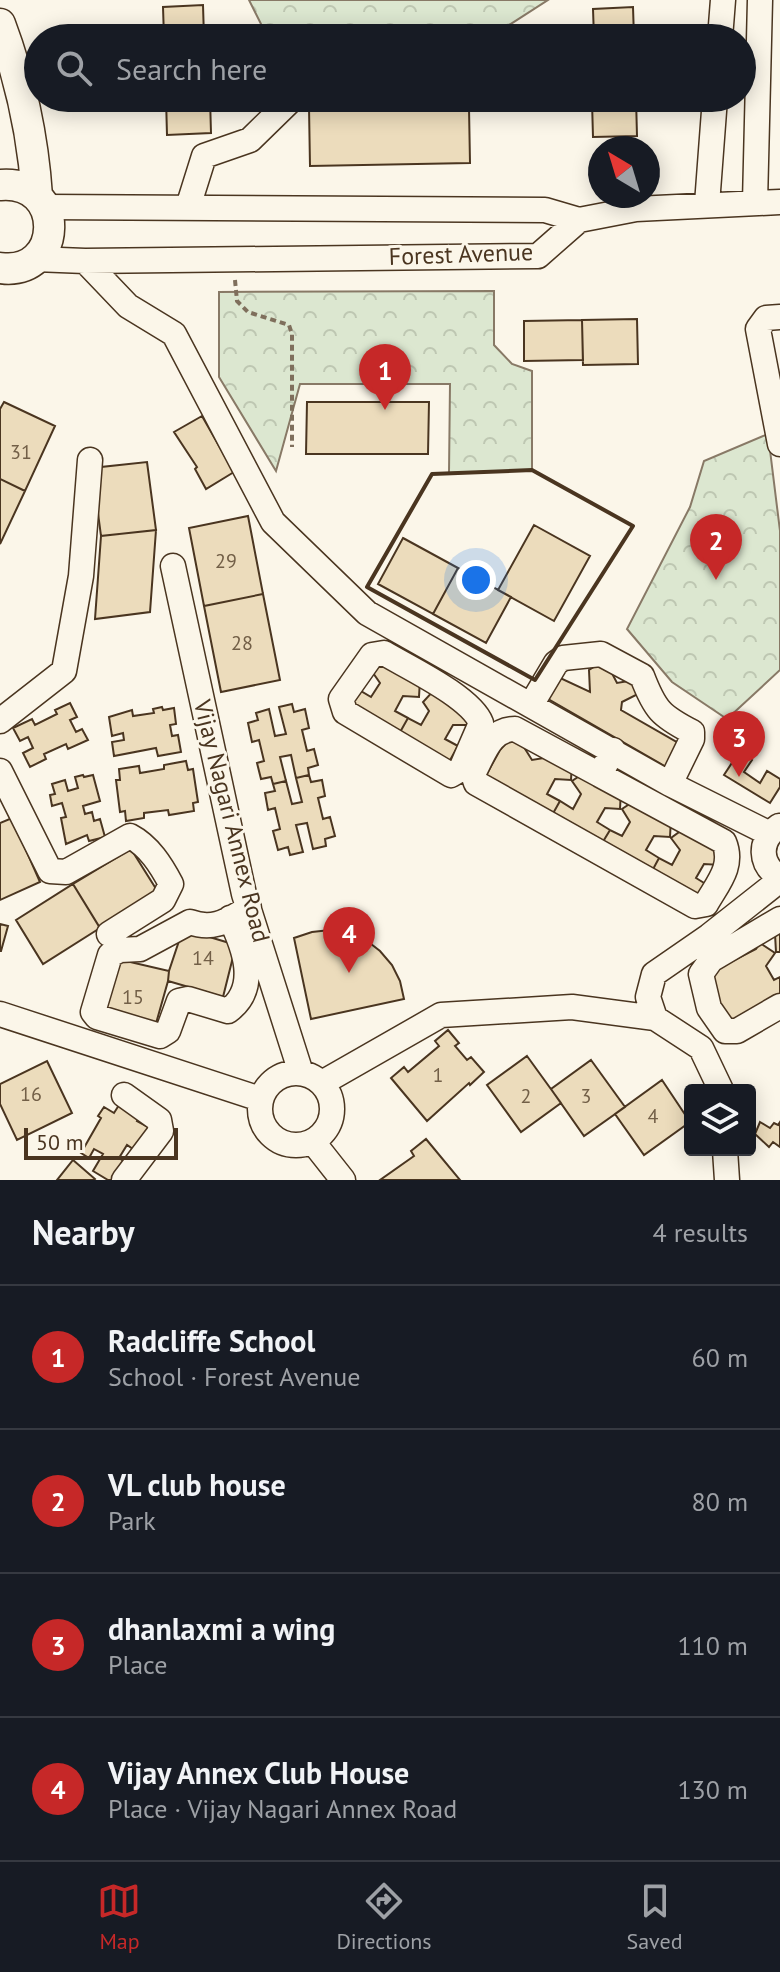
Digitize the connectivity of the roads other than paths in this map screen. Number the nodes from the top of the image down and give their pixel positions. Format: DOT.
graph roads {
  1 [pos="723,0"];
  2 [pos="760,0"];
  3 [pos="0,24"];
  4 [pos="721,24"];
  5 [pos="24,99"];
  6 [pos="27,112"];
  7 [pos="279,112"];
  8 [pos="714,112"];
  9 [pos="0,185"];
  10 [pos="41,201"];
  11 [pos="755,202"];
  12 [pos="780,202"];
  13 [pos="707,204"];
  14 [pos="188,207"];
  15 [pos="579,220"];
  16 [pos="85,261"];
  17 [pos="11,269"];
  18 [pos="780,317"];
  19 [pos="780,444"];
  20 [pos="90,460"];
  21 [pos="173,566"];
  22 [pos="476,674"];
  23 [pos="461,700"];
  24 [pos="531,705"];
  25 [pos="0,721"];
  26 [pos="613,750"];
  27 [pos="0,771"];
  28 [pos="600,775"];
  29 [pos="670,784"];
  30 [pos="774,829"];
  31 [pos="780,879"];
  32 [pos="240,913"];
  33 [pos="780,919"];
  34 [pos="109,934"];
  35 [pos="780,1006"];
  36 [pos="0,1014"];
  37 [pos="655,1018"];
  38 [pos="312,1078"];
  39 [pos="718,1084"];
  40 [pos="124,1095"];
  41 [pos="260,1099"];
  42 [pos="313,1142"];
  43 [pos="725,1156"];
  44 [pos="124,1180"];
  45 [pos="343,1180"];
  46 [pos="727,1180"];
  1 -- 4 [label="street"];
  2 -- 11 [label="street"];
  3 -- 5 [label="main road"];
  6 -- 10 [label="main road"];
  7 -- 14 [label="street"];
  8 -- 13 [label="street"];
  9 -- 10 [label="main road"];
  10 -- 14 [label="street, Forest Avenue"];
  10 -- 17 [label="main road"];
  11 -- 12 [label="street"];
  11 -- 13 [label="street"];
  13 -- 15 [label="street"];
  14 -- 15 [label="street, Forest Avenue"];
  15 -- 16 [label="street, Forest Avenue"];
  16 -- 17 [label="street, Forest Avenue"];
  16 -- 22 [label="street"];
  18 -- 19 [label="street"];
  20 -- 25 [label="street"];
  21 -- 32 [label="street, Vijay Nagari Annex Road"];
  22 -- 23 [label="street"];
  22 -- 24 [label="street"];
  23 -- 23 [label="street"];
  24 -- 26 [label="street"];
  24 -- 29 [label="street"];
  26 -- 28 [label="street"];
  26 -- 29 [label="street"];
  27 -- 34 [label="street"];
  28 -- 28 [label="street"];
  29 -- 30 [label="street"];
  30 -- 31 [label="street"];
  31 -- 37 [label="street"];
  32 -- 32 [label="street"];
  32 -- 38 [label="street, Vijay Nagari Annex Road"];
  33 -- 35 [label="street"];
  36 -- 41 [label="street"];
  37 -- 38 [label="street"];
  37 -- 39 [label="street"];
  38 -- 41 [label="street"];
  38 -- 42 [label="street, Vijay Nagari Annex Road"];
  40 -- 44 [label="street"];
  41 -- 42 [label="street"];
  42 -- 45 [label="street"];
  43 -- 46 [label="street"];
}
